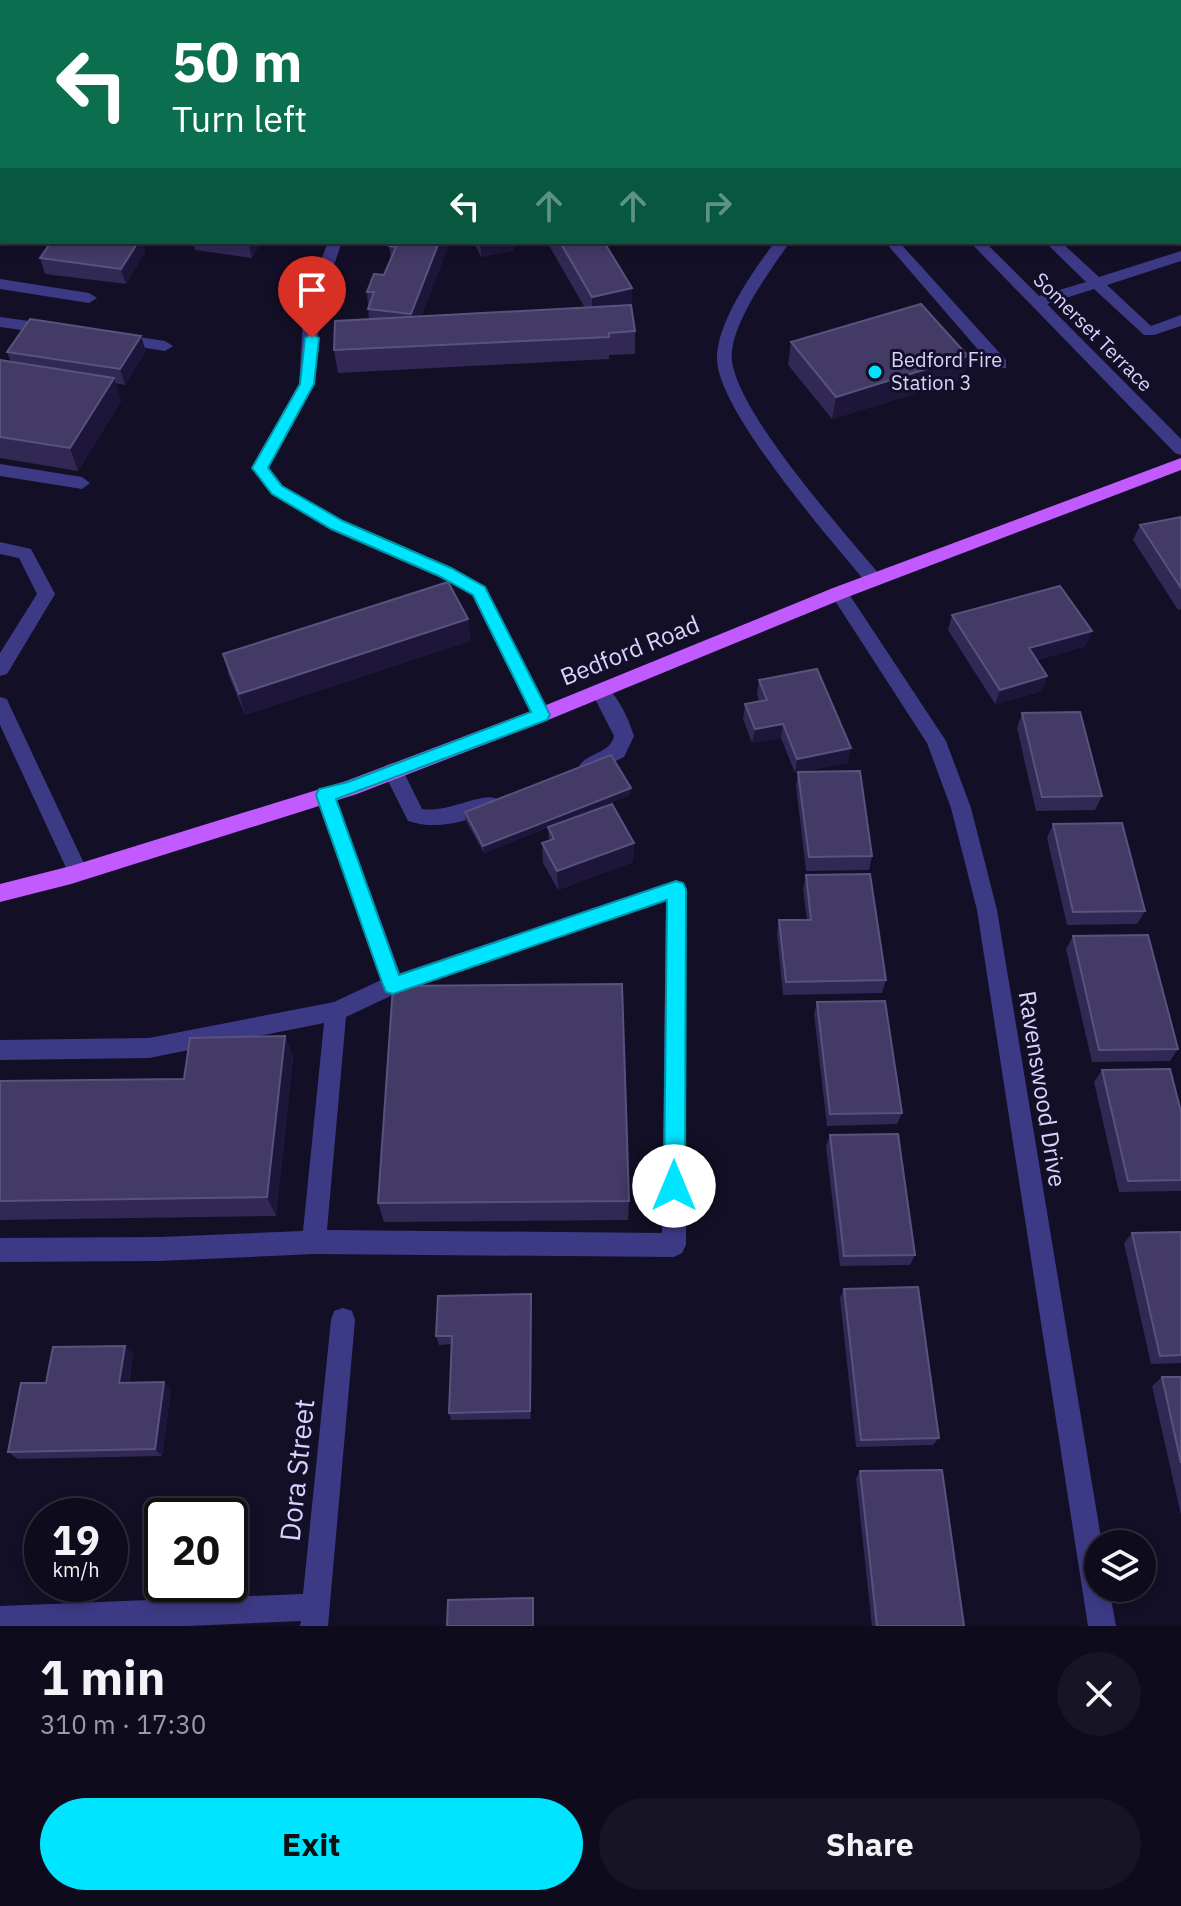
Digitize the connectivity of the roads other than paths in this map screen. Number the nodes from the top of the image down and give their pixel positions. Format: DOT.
graph roads {
  1 [pos="334,244"];
  2 [pos="782,244"];
  3 [pos="895,244"];
  4 [pos="979,244"];
  5 [pos="1054,244"];
  6 [pos="1181,256"];
  7 [pos="0,284"];
  8 [pos="1097,285"];
  9 [pos="89,298"];
  10 [pos="1035,303"];
  11 [pos="1181,320"];
  12 [pos="0,322"];
  13 [pos="75,333"];
  14 [pos="105,337"];
  15 [pos="165,346"];
  16 [pos="1000,364"];
  17 [pos="1181,449"];
  18 [pos="1181,464"];
  19 [pos="0,470"];
  20 [pos="82,483"];
  21 [pos="0,548"];
  22 [pos="874,580"];
  23 [pos="839,593"];
  24 [pos="0,669"];
  25 [pos="600,691"];
  26 [pos="0,704"];
  27 [pos="541,715"];
  28 [pos="393,771"];
  29 [pos="575,771"];
  30 [pos="325,795"];
  31 [pos="507,797"];
  32 [pos="78,872"];
  33 [pos="0,893"];
  34 [pos="393,985"];
  35 [pos="336,1011"];
  36 [pos="0,1050"];
  37 [pos="314,1242"];
  38 [pos="0,1250"];
  39 [pos="343,1320"];
  40 [pos="314,1617"];
  41 [pos="0,1620"];
  42 [pos="1102,1626"];
  1 -- 27 [label="street"];
  2 -- 22 [label="street"];
  3 -- 16 [label="street"];
  4 -- 10 [label="street, Somerset Terrace"];
  5 -- 8 [label="street"];
  6 -- 8 [label="street"];
  7 -- 9 [label="street"];
  8 -- 10 [label="street"];
  8 -- 11 [label="street"];
  10 -- 17 [label="street, Somerset Terrace"];
  12 -- 13 [label="street"];
  14 -- 15 [label="street"];
  18 -- 22 [label="main road, Bedford Road"];
  19 -- 20 [label="street"];
  21 -- 24 [label="street"];
  22 -- 23 [label="main road, Bedford Road"];
  23 -- 25 [label="main road, Bedford Road"];
  23 -- 42 [label="street, Ravenswood Drive"];
  25 -- 27 [label="main road, Bedford Road"];
  25 -- 29 [label="street"];
  26 -- 32 [label="street"];
  27 -- 28 [label="main road, Bedford Road"];
  28 -- 30 [label="main road, Bedford Road"];
  28 -- 31 [label="street"];
  30 -- 32 [label="main road, Bedford Road"];
  30 -- 34 [label="street"];
  32 -- 33 [label="main road, Bedford Road"];
  34 -- 35 [label="street"];
  34 -- 37 [label="street"];
  35 -- 36 [label="street"];
  35 -- 37 [label="street"];
  37 -- 38 [label="street"];
  39 -- 40 [label="street, Dora Street"];
  40 -- 41 [label="street"];
}
